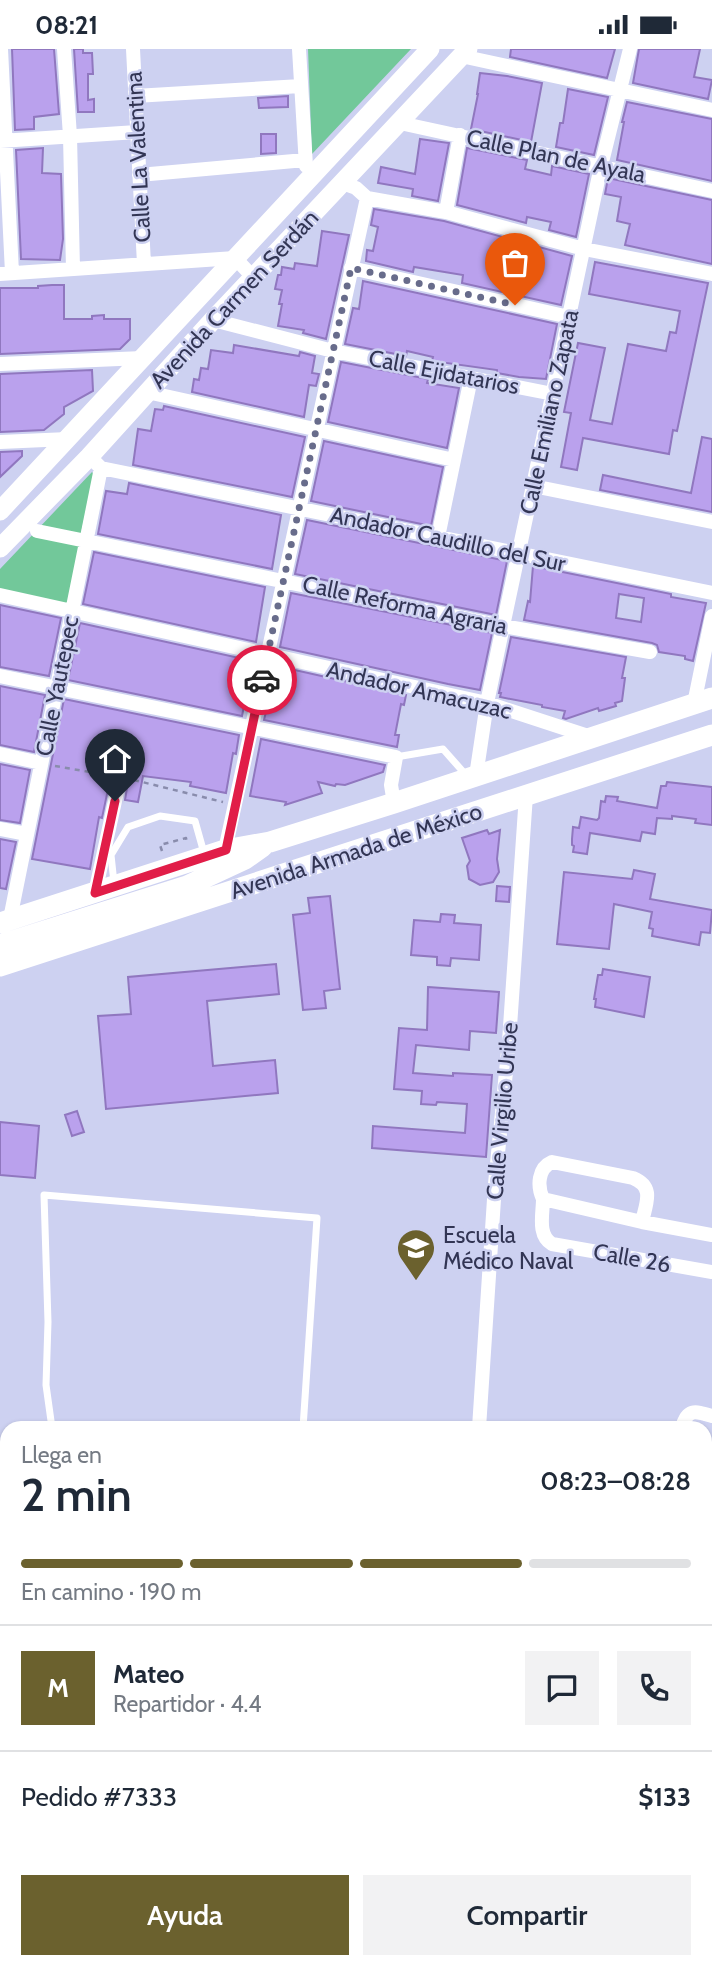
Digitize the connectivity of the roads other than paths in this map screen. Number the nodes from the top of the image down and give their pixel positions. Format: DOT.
graph roads {
  1 [pos="1,49"];
  2 [pos="64,49"];
  3 [pos="133,49"];
  4 [pos="299,49"];
  5 [pos="430,49"];
  6 [pos="630,49"];
  7 [pos="464,53"];
  8 [pos="301,86"];
  9 [pos="621,91"];
  10 [pos="135,96"];
  11 [pos="712,110"];
  12 [pos="400,123"];
  13 [pos="137,132"];
  14 [pos="460,135"];
  15 [pos="70,136"];
  16 [pos="3,141"];
  17 [pos="305,160"];
  18 [pos="601,166"];
  19 [pos="139,176"];
  20 [pos="307,182"];
  21 [pos="342,183"];
  22 [pos="712,191"];
  23 [pos="367,198"];
  24 [pos="446,212"];
  25 [pos="584,249"];
  26 [pos="235,258"];
  27 [pos="144,264"];
  28 [pos="351,268"];
  29 [pos="73,269"];
  30 [pos="6,274"];
  31 [pos="712,274"];
  32 [pos="253,277"];
  33 [pos="569,317"];
  34 [pos="213,320"];
  35 [pos="333,351"];
  36 [pos="143,358"];
  37 [pos="0,364"];
  38 [pos="471,378"];
  39 [pos="147,392"];
  40 [pos="553,394"];
  41 [pos="316,429"];
  42 [pos="68,439"];
  43 [pos="0,442"];
  44 [pos="454,460"];
  45 [pos="95,463"];
  46 [pos="533,486"];
  47 [pos="299,509"];
  48 [pos="0,511"];
  49 [pos="712,522"];
  50 [pos="37,531"];
  51 [pos="438,537"];
  52 [pos="86,540"];
  53 [pos="0,548"];
  54 [pos="519,554"];
  55 [pos="284,580"];
  56 [pos="712,593"];
  57 [pos="0,595"];
  58 [pos="72,613"];
  59 [pos="712,617"];
  60 [pos="503,626"];
  61 [pos="650,652"];
  62 [pos="268,655"];
  63 [pos="0,676"];
  64 [pos="57,688"];
  65 [pos="703,701"];
  66 [pos="487,703"];
  67 [pos="252,727"];
  68 [pos="712,735"];
  69 [pos="591,737"];
  70 [pos="0,754"];
  71 [pos="396,757"];
  72 [pos="41,763"];
  73 [pos="472,777"];
  74 [pos="120,778"];
  75 [pos="526,795"];
  76 [pos="394,803"];
  77 [pos="0,829"];
  78 [pos="27,834"];
  79 [pos="270,842"];
  80 [pos="226,850"];
  81 [pos="205,857"];
  82 [pos="105,889"];
  83 [pos="6,912"];
  84 [pos="0,944"];
  85 [pos="0,966"];
  86 [pos="543,1199"];
  87 [pos="642,1222"];
  88 [pos="712,1235"];
  89 [pos="712,1272"];
  90 [pos="712,1416"];
  91 [pos="51,1421"];
  92 [pos="303,1421"];
  93 [pos="480,1421"];
  94 [pos="684,1421"];
  1 -- 16 [label="street"];
  2 -- 15 [label="street"];
  3 -- 10 [label="street, Calle La Valentina"];
  4 -- 8 [label="street"];
  5 -- 20 [label="street, Avenida Carmen Serdán"];
  6 -- 9 [label="street, Calle Emiliano Zapata"];
  7 -- 9 [label="street"];
  7 -- 12 [label="street, Avenida Carmen Serdán"];
  8 -- 10 [label="street"];
  8 -- 17 [label="street"];
  9 -- 11 [label="street"];
  9 -- 18 [label="street, Calle Emiliano Zapata"];
  10 -- 13 [label="street, Calle La Valentina"];
  12 -- 14 [label="street, Calle Plan de Ayala"];
  12 -- 21 [label="street, Avenida Carmen Serdán"];
  13 -- 15 [label="street"];
  13 -- 19 [label="street, Calle La Valentina"];
  14 -- 18 [label="street, Calle Plan de Ayala"];
  14 -- 24 [label="street"];
  15 -- 16 [label="street"];
  15 -- 29 [label="street"];
  16 -- 30 [label="street"];
  17 -- 19 [label="street"];
  17 -- 20 [label="street"];
  18 -- 22 [label="street, Calle Plan de Ayala"];
  18 -- 25 [label="street, Calle Emiliano Zapata"];
  19 -- 27 [label="street, Calle La Valentina"];
  20 -- 26 [label="street, Avenida Carmen Serdán"];
  21 -- 23 [label="street"];
  21 -- 32 [label="street, Avenida Carmen Serdán"];
  23 -- 24 [label="street"];
  23 -- 28 [label="street"];
  24 -- 25 [label="street"];
  25 -- 31 [label="street"];
  25 -- 33 [label="street, Calle Emiliano Zapata"];
  26 -- 27 [label="street"];
  26 -- 32 [label="street"];
  26 -- 36 [label="street, Avenida Carmen Serdán"];
  27 -- 29 [label="street"];
  28 -- 33 [label="street"];
  28 -- 35 [label="street"];
  29 -- 30 [label="street"];
  32 -- 34 [label="street, Avenida Carmen Serdán"];
  33 -- 40 [label="street, Calle Emiliano Zapata"];
  34 -- 35 [label="street, Calle Ejidatarios"];
  34 -- 39 [label="street, Avenida Carmen Serdán"];
  35 -- 38 [label="street, Calle Ejidatarios"];
  35 -- 41 [label="street"];
  36 -- 37 [label="street"];
  36 -- 42 [label="street, Avenida Carmen Serdán"];
  38 -- 40 [label="street, Calle Ejidatarios"];
  38 -- 44 [label="street"];
  39 -- 41 [label="street"];
  39 -- 45 [label="street, Avenida Carmen Serdán"];
  40 -- 46 [label="street, Calle Emiliano Zapata"];
  41 -- 44 [label="street"];
  41 -- 47 [label="street"];
  42 -- 43 [label="street"];
  42 -- 48 [label="street, Avenida Carmen Serdán"];
  44 -- 51 [label="street"];
  45 -- 47 [label="street, Andador Caudillo del Sur"];
  45 -- 52 [label="street, Calle Yautepec"];
  45 -- 53 [label="street, Avenida Carmen Serdán"];
  46 -- 49 [label="street"];
  46 -- 54 [label="street, Calle Emiliano Zapata"];
  47 -- 51 [label="street, Andador Caudillo del Sur"];
  47 -- 55 [label="street"];
  50 -- 52 [label="street, Calle Reforma Agraria"];
  51 -- 54 [label="street, Andador Caudillo del Sur"];
  52 -- 55 [label="street, Calle Reforma Agraria"];
  52 -- 58 [label="street, Calle Yautepec"];
  54 -- 56 [label="street, Andador Caudillo del Sur"];
  54 -- 60 [label="street, Calle Emiliano Zapata"];
  55 -- 60 [label="street, Calle Reforma Agraria"];
  55 -- 62 [label="street"];
  57 -- 58 [label="street, Andador Amacuzac"];
  58 -- 62 [label="street, Andador Amacuzac"];
  58 -- 64 [label="street, Calle Yautepec"];
  59 -- 65 [label="street"];
  60 -- 61 [label="street, Calle Reforma Agraria"];
  60 -- 66 [label="street, Calle Emiliano Zapata"];
  62 -- 66 [label="street, Andador Amacuzac"];
  62 -- 67 [label="street"];
  63 -- 64 [label="street"];
  64 -- 67 [label="street"];
  64 -- 72 [label="street, Calle Yautepec"];
  65 -- 69 [label="main road, Avenida Armada de México"];
  66 -- 69 [label="street, Andador Amacuzac"];
  66 -- 73 [label="street, Calle Emiliano Zapata"];
  67 -- 71 [label="street"];
  67 -- 80 [label="street"];
  68 -- 75 [label="main road, Avenida Armada de México"];
  69 -- 73 [label="main road, Avenida Armada de México"];
  70 -- 72 [label="street"];
  71 -- 73 [label="lane"];
  71 -- 76 [label="street"];
  72 -- 78 [label="street, Calle Yautepec"];
  73 -- 76 [label="main road, Avenida Armada de México"];
  74 -- 82 [label="street"];
  75 -- 85 [label="main road, Avenida Armada de México"];
  75 -- 93 [label="street, Calle Virgilio Uribe"];
  76 -- 79 [label="main road, Avenida Armada de México"];
  77 -- 78 [label="street"];
  78 -- 83 [label="street, Calle Yautepec"];
  79 -- 80 [label="main road, Avenida Armada de México"];
  79 -- 84 [label="main road"];
  80 -- 81 [label="main road, Avenida Armada de México"];
  81 -- 82 [label="main road, Avenida Armada de México"];
  81 -- 82 [label="lane"];
  82 -- 83 [label="main road, Avenida Armada de México"];
  86 -- 87 [label="street"];
  86 -- 87 [label="street"];
  86 -- 89 [label="street, Calle 26"];
  87 -- 88 [label="street"];
  90 -- 94 [label="street"];
  91 -- 92 [label="lane"];
}
